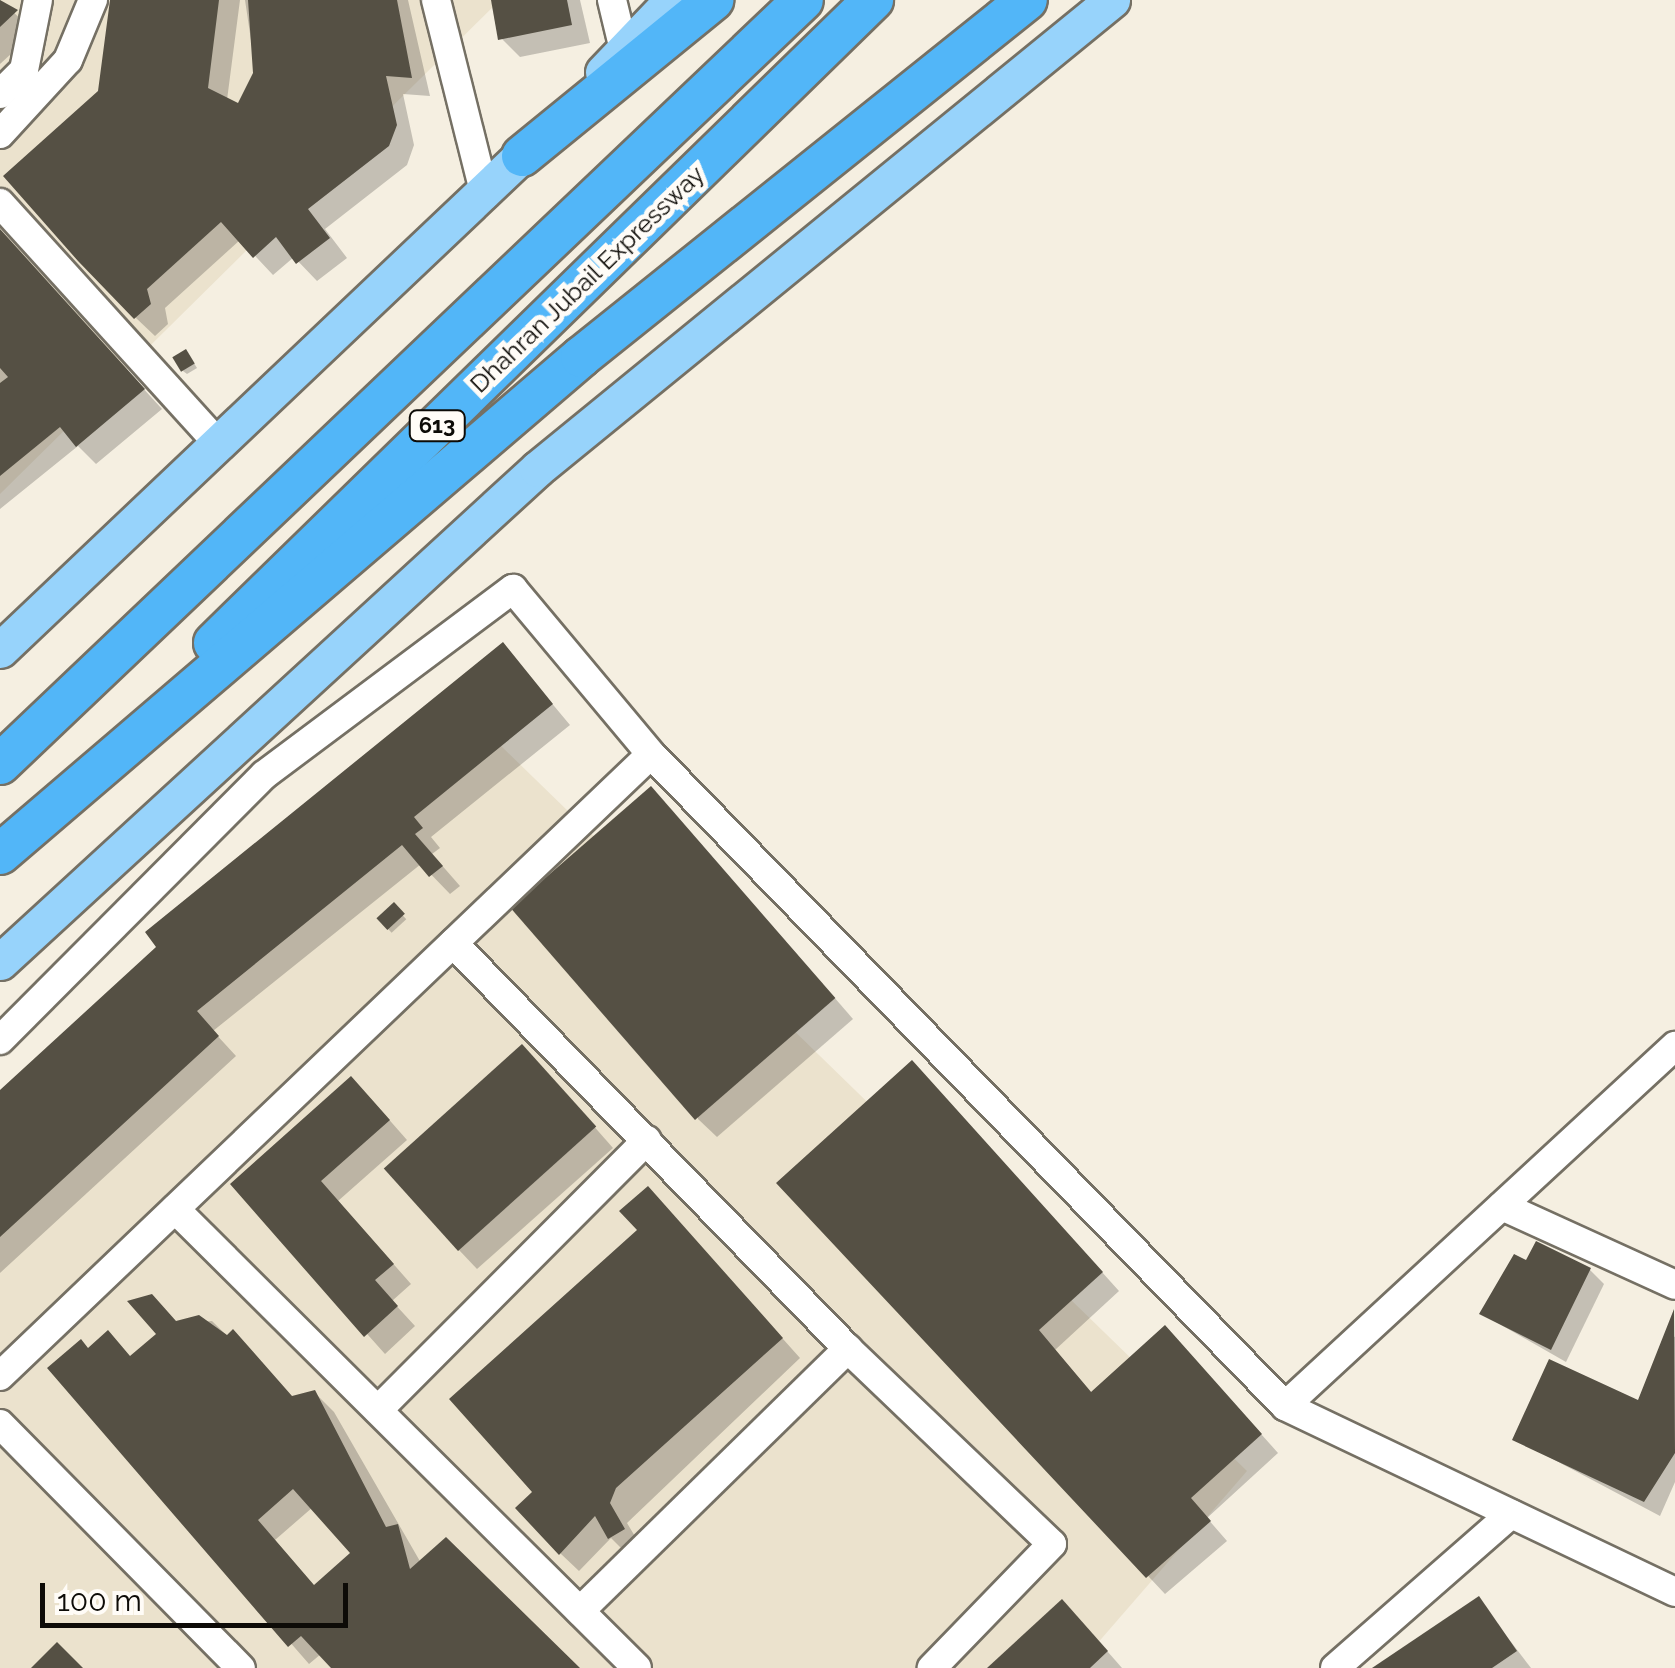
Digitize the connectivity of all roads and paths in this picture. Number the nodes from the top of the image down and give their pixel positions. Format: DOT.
graph roads {
  1 [pos="38,0"];
  2 [pos="93,0"];
  3 [pos="436,0"];
  4 [pos="612,0"];
  5 [pos="672,0"];
  6 [pos="713,0"];
  7 [pos="803,0"];
  8 [pos="873,0"];
  9 [pos="1027,0"];
  10 [pos="1112,0"];
  11 [pos="624,50"];
  12 [pos="0,94"];
  13 [pos="0,134"];
  14 [pos="522,156"];
  15 [pos="486,195"];
  16 [pos="0,202"];
  17 [pos="220,446"];
  18 [pos="0,650"];
  19 [pos="651,754"];
  20 [pos="0,764"];
  21 [pos="0,853"];
  22 [pos="453,943"];
  23 [pos="0,962"];
  24 [pos="0,1040"];
  25 [pos="1675,1046"];
  26 [pos="647,1140"];
  27 [pos="1502,1206"];
  28 [pos="175,1208"];
  29 [pos="1675,1284"];
  30 [pos="848,1349"];
  31 [pos="0,1376"];
  32 [pos="1285,1406"];
  33 [pos="378,1410"];
  34 [pos="0,1424"];
  35 [pos="1511,1514"];
  36 [pos="1675,1592"];
  37 [pos="580,1611"];
  38 [pos="241,1668"];
  39 [pos="637,1668"];
  40 [pos="932,1668"];
  41 [pos="1335,1668"];
  1 -- 12 [label="street"];
  2 -- 13 [label="street"];
  3 -- 15 [label="street"];
  4 -- 11 [label="street"];
  5 -- 11 [label="main road"];
  6 -- 14 [label="highway"];
  7 -- 20 [label="highway, Dhahran Jubail Expressway / 613"];
  8 -- 21 [label="highway, Dhahran Jubail Expressway / 613"];
  9 -- 21 [label="highway"];
  10 -- 23 [label="main road"];
  11 -- 14 [label="main road"];
  14 -- 15 [label="main road"];
  15 -- 17 [label="main road"];
  16 -- 17 [label="street"];
  17 -- 18 [label="main road"];
  19 -- 22 [label="street"];
  19 -- 24 [label="street"];
  19 -- 32 [label="street"];
  22 -- 26 [label="street"];
  22 -- 28 [label="street"];
  25 -- 27 [label="street"];
  26 -- 30 [label="street"];
  26 -- 33 [label="street"];
  27 -- 29 [label="street"];
  27 -- 32 [label="street"];
  28 -- 31 [label="street"];
  28 -- 33 [label="street"];
  30 -- 37 [label="street"];
  30 -- 40 [label="street"];
  32 -- 35 [label="street"];
  33 -- 37 [label="street"];
  34 -- 38 [label="street"];
  35 -- 36 [label="street"];
  35 -- 41 [label="street"];
  37 -- 39 [label="street"];
}
